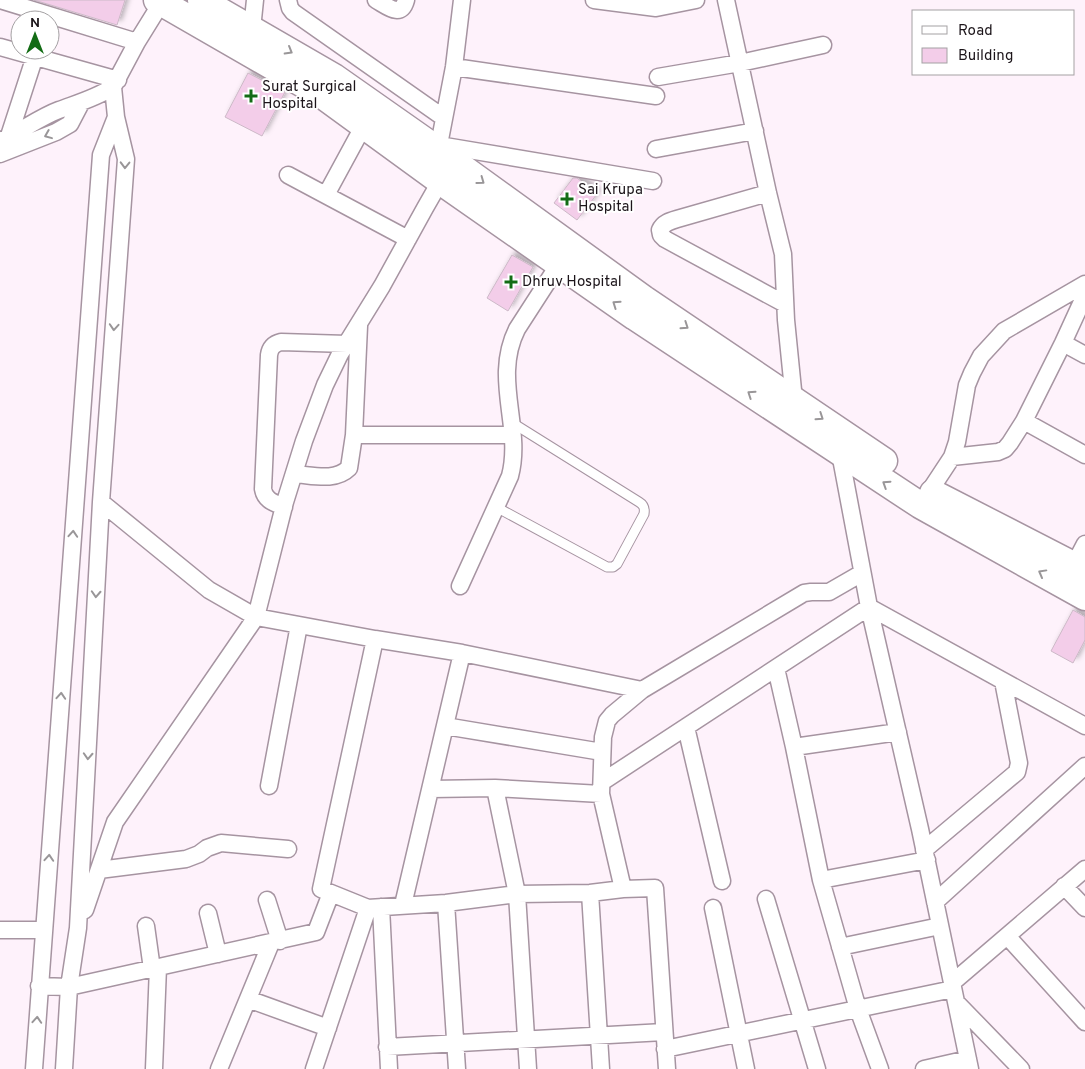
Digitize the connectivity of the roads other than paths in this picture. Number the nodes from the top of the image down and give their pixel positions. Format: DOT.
graph roads {
  1 [pos="0,0"];
  2 [pos="201,0"];
  3 [pos="255,0"];
  4 [pos="288,0"];
  5 [pos="376,0"];
  6 [pos="406,0"];
  7 [pos="462,0"];
  8 [pos="594,0"];
  9 [pos="696,0"];
  10 [pos="726,0"];
  11 [pos="161,1"];
  12 [pos="252,30"];
  13 [pos="137,42"];
  14 [pos="823,45"];
  15 [pos="34,60"];
  16 [pos="47,60"];
  17 [pos="740,63"];
  18 [pos="454,66"];
  19 [pos="658,77"];
  20 [pos="115,83"];
  21 [pos="656,96"];
  22 [pos="81,103"];
  23 [pos="116,117"];
  24 [pos="444,118"];
  25 [pos="364,126"];
  26 [pos="755,131"];
  27 [pos="5,138"];
  28 [pos="656,149"];
  29 [pos="0,154"];
  30 [pos="443,159"];
  31 [pos="288,175"];
  32 [pos="653,181"];
  33 [pos="768,193"];
  34 [pos="326,195"];
  35 [pos="408,239"];
  36 [pos="559,264"];
  37 [pos="1085,284"];
  38 [pos="1085,294"];
  39 [pos="785,304"];
  40 [pos="359,325"];
  41 [pos="1063,343"];
  42 [pos="346,344"];
  43 [pos="1085,355"];
  44 [pos="794,400"];
  45 [pos="1024,421"];
  46 [pos="512,428"];
  47 [pos="354,435"];
  48 [pos="840,453"];
  49 [pos="1085,455"];
  50 [pos="952,457"];
  51 [pos="294,474"];
  52 [pos="924,498"];
  53 [pos="101,502"];
  54 [pos="284,506"];
  55 [pos="496,507"];
  56 [pos="1081,560"];
  57 [pos="862,573"];
  58 [pos="460,586"];
  59 [pos="1085,597"];
  60 [pos="869,607"];
  61 [pos="256,617"];
  62 [pos="299,625"];
  63 [pos="374,639"];
  64 [pos="462,653"];
  65 [pos="776,668"];
  66 [pos="1003,681"];
  67 [pos="642,690"];
  68 [pos="445,726"];
  69 [pos="1085,726"];
  70 [pos="686,727"];
  71 [pos="898,732"];
  72 [pos="794,747"];
  73 [pos="602,752"];
  74 [pos="1085,766"];
  75 [pos="269,786"];
  76 [pos="495,788"];
  77 [pos="602,788"];
  78 [pos="430,789"];
  79 [pos="288,849"];
  80 [pos="925,855"];
  81 [pos="1085,869"];
  82 [pos="99,870"];
  83 [pos="821,880"];
  84 [pos="722,881"];
  85 [pos="1064,886"];
  86 [pos="623,889"];
  87 [pos="331,893"];
  88 [pos="590,893"];
  89 [pos="517,894"];
  90 [pos="766,899"];
  91 [pos="267,900"];
  92 [pos="935,902"];
  93 [pos="446,903"];
  94 [pos="403,906"];
  95 [pos="374,907"];
  96 [pos="714,908"];
  97 [pos="1085,908"];
  98 [pos="208,913"];
  99 [pos="146,926"];
  100 [pos="940,926"];
  101 [pos="78,928"];
  102 [pos="0,930"];
  103 [pos="43,930"];
  104 [pos="1007,936"];
  105 [pos="276,942"];
  106 [pos="840,947"];
  107 [pos="218,954"];
  108 [pos="155,968"];
  109 [pos="39,986"];
  110 [pos="69,987"];
  111 [pos="954,991"];
  112 [pos="248,999"];
  113 [pos="858,1009"];
  114 [pos="802,1020"];
  115 [pos="1085,1022"];
  116 [pos="328,1028"];
  117 [pos="664,1032"];
  118 [pos="739,1034"];
  119 [pos="599,1036"];
  120 [pos="526,1039"];
  121 [pos="455,1044"];
  122 [pos="388,1048"];
  123 [pos="665,1049"];
  124 [pos="969,1064"];
  125 [pos="315,1068"];
  126 [pos="34,1069"];
  127 [pos="68,1069"];
  128 [pos="154,1069"];
  129 [pos="219,1069"];
  130 [pos="388,1069"];
  131 [pos="457,1069"];
  132 [pos="528,1069"];
  133 [pos="601,1069"];
  134 [pos="667,1069"];
  135 [pos="746,1069"];
  136 [pos="816,1069"];
  137 [pos="880,1069"];
  138 [pos="924,1069"];
  139 [pos="1021,1069"];
  1 -- 13 [label="street"];
  2 -- 12 [label="main road"];
  3 -- 12 [label="street"];
  4 -- 24 [label="street"];
  5 -- 6 [label="street"];
  7 -- 18 [label="street"];
  8 -- 9 [label="street"];
  10 -- 17 [label="street"];
  11 -- 13 [label="street"];
  11 -- 25 [label="main road"];
  12 -- 30 [label="main road, one-way"];
  13 -- 20 [label="street"];
  14 -- 17 [label="street"];
  15 -- 27 [label="street"];
  16 -- 20 [label="street"];
  17 -- 19 [label="street"];
  17 -- 26 [label="street"];
  18 -- 21 [label="street"];
  18 -- 24 [label="street"];
  20 -- 22 [label="street"];
  20 -- 23 [label="street"];
  22 -- 27 [label="street"];
  22 -- 29 [label="street, one-way"];
  23 -- 53 [label="street, one-way"];
  103 -- 23 [label="street, one-way"];
  24 -- 30 [label="street"];
  25 -- 30 [label="main road"];
  25 -- 34 [label="street"];
  26 -- 28 [label="street"];
  26 -- 33 [label="street"];
  30 -- 32 [label="street"];
  30 -- 35 [label="street"];
  30 -- 36 [label="main road"];
  30 -- 44 [label="main road, one-way"];
  31 -- 34 [label="street"];
  33 -- 39 [label="street"];
  33 -- 39 [label="street"];
  34 -- 35 [label="street"];
  35 -- 40 [label="street"];
  36 -- 46 [label="street"];
  48 -- 36 [label="main road, one-way"];
  37 -- 50 [label="street"];
  38 -- 41 [label="street"];
  39 -- 44 [label="street"];
  40 -- 42 [label="street"];
  40 -- 47 [label="street"];
  41 -- 43 [label="street"];
  41 -- 45 [label="street"];
  42 -- 51 [label="street"];
  42 -- 54 [label="street"];
  44 -- 52 [label="main road, one-way"];
  45 -- 49 [label="street"];
  45 -- 50 [label="street"];
  46 -- 47 [label="street"];
  46 -- 55 [label="street"];
  46 -- 55 [label="lane"];
  47 -- 51 [label="street"];
  52 -- 48 [label="main road, one-way"];
  48 -- 57 [label="street"];
  50 -- 52 [label="street"];
  51 -- 54 [label="street"];
  52 -- 56 [label="main road"];
  59 -- 52 [label="main road, one-way"];
  53 -- 61 [label="street"];
  53 -- 101 [label="street, one-way"];
  54 -- 61 [label="street"];
  55 -- 58 [label="street"];
  57 -- 60 [label="street"];
  57 -- 67 [label="street"];
  60 -- 65 [label="street"];
  60 -- 66 [label="street"];
  60 -- 71 [label="street"];
  61 -- 62 [label="street"];
  61 -- 82 [label="street"];
  62 -- 63 [label="street"];
  62 -- 75 [label="street"];
  63 -- 64 [label="street"];
  63 -- 87 [label="street"];
  64 -- 67 [label="street"];
  64 -- 68 [label="street"];
  65 -- 70 [label="street"];
  65 -- 72 [label="street"];
  66 -- 69 [label="street"];
  66 -- 80 [label="street"];
  67 -- 73 [label="street"];
  68 -- 73 [label="street"];
  68 -- 78 [label="street"];
  70 -- 77 [label="street"];
  70 -- 84 [label="street"];
  71 -- 72 [label="street"];
  71 -- 80 [label="street"];
  72 -- 83 [label="street"];
  73 -- 77 [label="street"];
  74 -- 92 [label="street"];
  76 -- 77 [label="street"];
  76 -- 78 [label="street"];
  76 -- 89 [label="street"];
  77 -- 86 [label="street"];
  78 -- 94 [label="street"];
  79 -- 82 [label="street"];
  80 -- 83 [label="street"];
  80 -- 92 [label="street"];
  81 -- 85 [label="street"];
  82 -- 101 [label="street"];
  83 -- 106 [label="street"];
  85 -- 97 [label="street"];
  85 -- 104 [label="street"];
  86 -- 88 [label="street"];
  86 -- 117 [label="street"];
  87 -- 95 [label="street"];
  87 -- 105 [label="street"];
  88 -- 89 [label="street"];
  88 -- 119 [label="street"];
  89 -- 93 [label="street"];
  89 -- 120 [label="street"];
  90 -- 114 [label="street"];
  91 -- 105 [label="street"];
  92 -- 100 [label="street"];
  93 -- 94 [label="street"];
  93 -- 121 [label="street"];
  94 -- 95 [label="street"];
  95 -- 116 [label="street"];
  95 -- 122 [label="street"];
  96 -- 118 [label="street"];
  98 -- 107 [label="street"];
  99 -- 108 [label="street"];
  100 -- 106 [label="street"];
  100 -- 111 [label="street"];
  101 -- 110 [label="street"];
  102 -- 103 [label="street"];
  103 -- 109 [label="street"];
  104 -- 111 [label="street"];
  104 -- 115 [label="street"];
  105 -- 107 [label="street"];
  105 -- 112 [label="street"];
  106 -- 113 [label="street"];
  107 -- 108 [label="street"];
  108 -- 110 [label="street"];
  108 -- 128 [label="street"];
  109 -- 110 [label="street"];
  126 -- 109 [label="street, one-way"];
  110 -- 127 [label="street"];
  111 -- 113 [label="street"];
  111 -- 124 [label="street"];
  111 -- 139 [label="street"];
  112 -- 116 [label="street"];
  112 -- 129 [label="street"];
  113 -- 114 [label="street"];
  113 -- 137 [label="street"];
  114 -- 118 [label="street"];
  114 -- 136 [label="street"];
  116 -- 125 [label="street"];
  117 -- 119 [label="street"];
  117 -- 123 [label="street"];
  118 -- 123 [label="street"];
  118 -- 135 [label="street"];
  119 -- 120 [label="street"];
  119 -- 133 [label="street"];
  120 -- 121 [label="street"];
  120 -- 132 [label="street"];
  121 -- 122 [label="street"];
  121 -- 131 [label="street"];
  122 -- 130 [label="street"];
  123 -- 134 [label="street"];
  124 -- 138 [label="street"];
}
